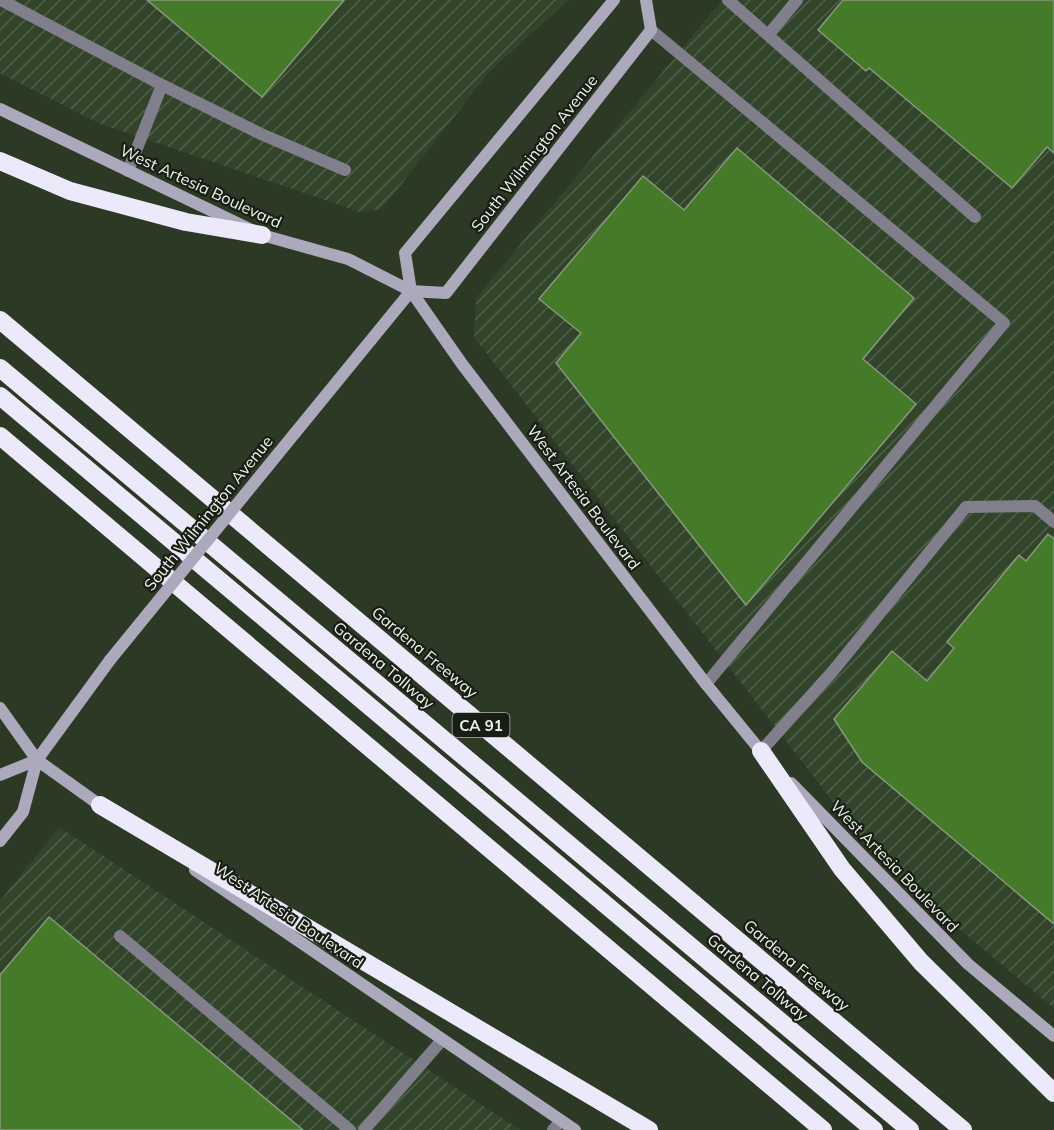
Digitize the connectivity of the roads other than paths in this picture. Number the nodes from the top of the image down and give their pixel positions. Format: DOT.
graph roads {
  1 [pos="1,0"];
  2 [pos="614,0"];
  3 [pos="646,0"];
  4 [pos="728,0"];
  5 [pos="797,0"];
  6 [pos="651,30"];
  7 [pos="769,34"];
  8 [pos="162,85"];
  9 [pos="0,109"];
  10 [pos="0,161"];
  11 [pos="345,170"];
  12 [pos="128,171"];
  13 [pos="975,217"];
  14 [pos="262,235"];
  15 [pos="411,291"];
  16 [pos="0,320"];
  17 [pos="0,368"];
  18 [pos="0,396"];
  19 [pos="0,436"];
  20 [pos="1054,522"];
  21 [pos="706,684"];
  22 [pos="0,708"];
  23 [pos="760,751"];
  24 [pos="37,760"];
  25 [pos="0,775"];
  26 [pos="100,805"];
  27 [pos="0,841"];
  28 [pos="120,936"];
  29 [pos="1054,1036"];
  30 [pos="442,1040"];
  31 [pos="1054,1093"];
  32 [pos="557,1125"];
  33 [pos="350,1130"];
  34 [pos="364,1130"];
  35 [pos="575,1130"];
  36 [pos="648,1130"];
  37 [pos="823,1130"];
  38 [pos="874,1130"];
  39 [pos="910,1130"];
  40 [pos="963,1130"];
  1 -- 8 [label="lane"];
  2 -- 15 [label="main road, South Wilmington Avenue"];
  3 -- 6 [label="main road"];
  4 -- 7 [label="lane"];
  5 -- 7 [label="lane"];
  6 -- 15 [label="main road, South Wilmington Avenue"];
  6 -- 21 [label="lane"];
  7 -- 13 [label="lane"];
  8 -- 11 [label="lane"];
  8 -- 12 [label="lane"];
  9 -- 12 [label="main road, West Artesia Boulevard"];
  10 -- 14 [label="highway"];
  12 -- 14 [label="main road, West Artesia Boulevard"];
  14 -- 15 [label="main road, West Artesia Boulevard"];
  15 -- 21 [label="main road, West Artesia Boulevard"];
  15 -- 24 [label="main road, South Wilmington Avenue, bridge"];
  16 -- 40 [label="highway, Gardena Freeway / CA 91"];
  17 -- 39 [label="highway, Gardena Tollway"];
  18 -- 38 [label="highway"];
  19 -- 37 [label="highway"];
  20 -- 23 [label="lane"];
  21 -- 23 [label="main road, West Artesia Boulevard"];
  22 -- 24 [label="main road, West Artesia Boulevard"];
  23 -- 29 [label="main road, West Artesia Boulevard"];
  23 -- 31 [label="highway"];
  24 -- 25 [label="main road"];
  24 -- 26 [label="main road, West Artesia Boulevard"];
  24 -- 27 [label="main road, South Wilmington Avenue"];
  26 -- 30 [label="main road, West Artesia Boulevard"];
  26 -- 36 [label="highway"];
  28 -- 33 [label="lane"];
  30 -- 32 [label="main road, West Artesia Boulevard"];
  30 -- 34 [label="lane"];
  32 -- 35 [label="main road, West Artesia Boulevard"];
}
